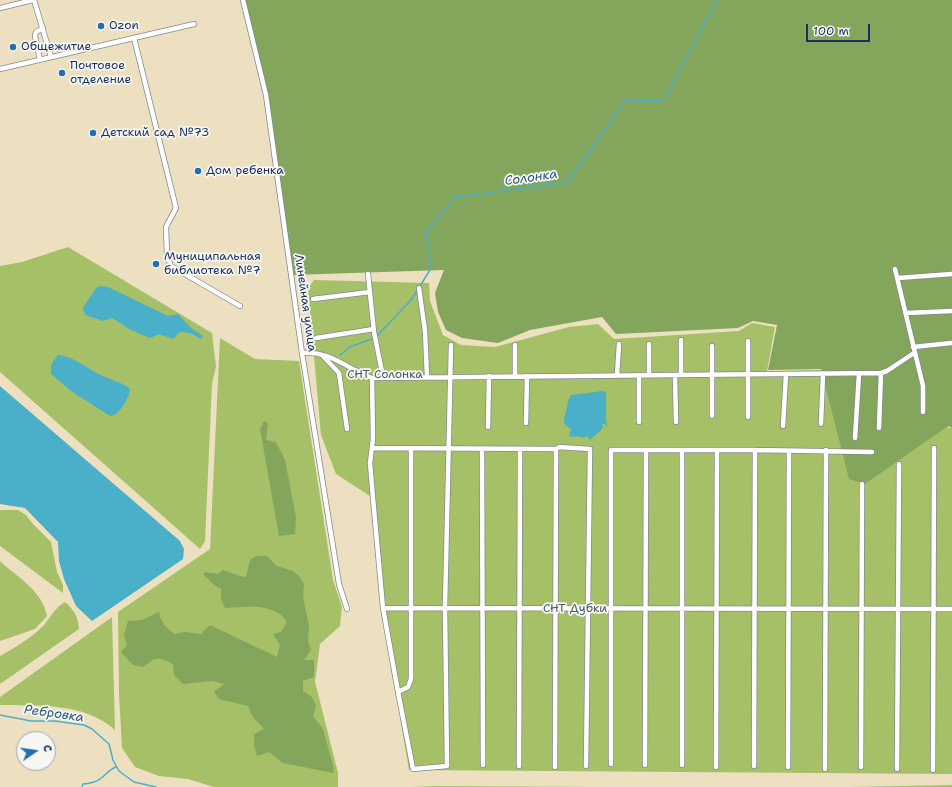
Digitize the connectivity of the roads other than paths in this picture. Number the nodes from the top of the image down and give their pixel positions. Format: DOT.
graph roads {
  1 [pos="33,0"];
  2 [pos="243,0"];
  3 [pos="0,8"];
  4 [pos="194,24"];
  5 [pos="43,28"];
  6 [pos="134,38"];
  7 [pos="51,57"];
  8 [pos="40,60"];
  9 [pos="0,69"];
  10 [pos="895,269"];
  11 [pos="368,274"];
  12 [pos="952,274"];
  13 [pos="898,278"];
  14 [pos="419,288"];
  15 [pos="370,292"];
  16 [pos="313,299"];
  17 [pos="240,306"];
  18 [pos="952,311"];
  19 [pos="906,313"];
  20 [pos="374,329"];
  21 [pos="316,338"];
  22 [pos="681,340"];
  23 [pos="748,341"];
  24 [pos="951,343"];
  25 [pos="619,344"];
  26 [pos="650,344"];
  27 [pos="451,345"];
  28 [pos="515,345"];
  29 [pos="712,346"];
  30 [pos="913,347"];
  31 [pos="302,353"];
  32 [pos="321,353"];
  33 [pos="914,353"];
  34 [pos="881,373"];
  35 [pos="681,374"];
  36 [pos="711,374"];
  37 [pos="749,374"];
  38 [pos="786,374"];
  39 [pos="823,374"];
  40 [pos="858,374"];
  41 [pos="617,375"];
  42 [pos="639,375"];
  43 [pos="649,375"];
  44 [pos="675,375"];
  45 [pos="427,376"];
  46 [pos="449,376"];
  47 [pos="489,376"];
  48 [pos="515,376"];
  49 [pos="527,376"];
  50 [pos="383,377"];
  51 [pos="372,378"];
  52 [pos="923,412"];
  53 [pos="712,416"];
  54 [pos="748,417"];
  55 [pos="639,422"];
  56 [pos="676,422"];
  57 [pos="526,423"];
  58 [pos="821,424"];
  59 [pos="783,426"];
  60 [pos="488,427"];
  61 [pos="879,428"];
  62 [pos="347,429"];
  63 [pos="855,438"];
  64 [pos="372,448"];
  65 [pos="411,448"];
  66 [pos="448,448"];
  67 [pos="934,448"];
  68 [pos="482,449"];
  69 [pos="520,449"];
  70 [pos="556,449"];
  71 [pos="682,450"];
  72 [pos="755,450"];
  73 [pos="789,450"];
  74 [pos="826,450"];
  75 [pos="646,451"];
  76 [pos="717,451"];
  77 [pos="872,452"];
  78 [pos="899,464"];
  79 [pos="862,484"];
  80 [pos="410,607"];
  81 [pos="445,607"];
  82 [pos="483,607"];
  83 [pos="383,608"];
  84 [pos="519,608"];
  85 [pos="556,608"];
  86 [pos="589,608"];
  87 [pos="610,608"];
  88 [pos="716,608"];
  89 [pos="347,609"];
  90 [pos="645,609"];
  91 [pos="682,609"];
  92 [pos="753,609"];
  93 [pos="789,609"];
  94 [pos="826,609"];
  95 [pos="862,609"];
  96 [pos="898,609"];
  97 [pos="934,609"];
  98 [pos="952,609"];
  99 [pos="398,692"];
  100 [pos="611,764"];
  101 [pos="483,765"];
  102 [pos="645,765"];
  103 [pos="682,765"];
  104 [pos="519,766"];
  105 [pos="586,766"];
  106 [pos="754,766"];
  107 [pos="555,767"];
  108 [pos="716,767"];
  109 [pos="788,767"];
  110 [pos="861,767"];
  111 [pos="825,769"];
  112 [pos="897,769"];
  113 [pos="933,770"];
  1 -- 3 [label="street"];
  1 -- 5 [label="street"];
  2 -- 31 [label="street, Линейная улица"];
  4 -- 6 [label="street"];
  5 -- 7 [label="street"];
  5 -- 8 [label="street"];
  6 -- 7 [label="street"];
  6 -- 17 [label="street"];
  7 -- 8 [label="street"];
  8 -- 9 [label="street"];
  10 -- 13 [label="street"];
  11 -- 15 [label="street"];
  12 -- 13 [label="street"];
  13 -- 19 [label="street"];
  14 -- 45 [label="street"];
  15 -- 16 [label="street"];
  15 -- 20 [label="street"];
  18 -- 19 [label="street"];
  19 -- 30 [label="street"];
  20 -- 21 [label="street"];
  20 -- 50 [label="street"];
  22 -- 35 [label="street"];
  23 -- 37 [label="street"];
  24 -- 30 [label="street"];
  25 -- 41 [label="street"];
  26 -- 43 [label="street"];
  27 -- 46 [label="street"];
  28 -- 48 [label="street"];
  29 -- 36 [label="street"];
  30 -- 33 [label="street"];
  31 -- 32 [label="street"];
  31 -- 89 [label="street, Линейная улица"];
  32 -- 51 [label="street"];
  32 -- 62 [label="street"];
  33 -- 34 [label="street"];
  33 -- 52 [label="street"];
  34 -- 40 [label="street"];
  34 -- 61 [label="street"];
  35 -- 36 [label="street"];
  35 -- 44 [label="street"];
  36 -- 37 [label="street"];
  36 -- 53 [label="street"];
  37 -- 38 [label="street"];
  37 -- 54 [label="street"];
  38 -- 39 [label="street"];
  38 -- 59 [label="street"];
  39 -- 40 [label="street"];
  39 -- 58 [label="street"];
  40 -- 63 [label="street"];
  41 -- 42 [label="street"];
  41 -- 49 [label="street"];
  42 -- 43 [label="street"];
  42 -- 55 [label="street"];
  43 -- 44 [label="street"];
  44 -- 56 [label="street"];
  45 -- 46 [label="street"];
  45 -- 50 [label="street"];
  46 -- 47 [label="street"];
  46 -- 66 [label="street"];
  47 -- 48 [label="street"];
  47 -- 60 [label="street"];
  48 -- 49 [label="street"];
  49 -- 57 [label="street"];
  50 -- 51 [label="street"];
  51 -- 64 [label="street"];
  64 -- 65 [label="street"];
  64 -- 83 [label="street"];
  65 -- 66 [label="street"];
  65 -- 80 [label="street"];
  66 -- 68 [label="street"];
  66 -- 81 [label="street"];
  67 -- 97 [label="street"];
  68 -- 69 [label="street"];
  68 -- 82 [label="street"];
  69 -- 70 [label="street"];
  69 -- 84 [label="street"];
  70 -- 85 [label="street"];
  70 -- 86 [label="street"];
  71 -- 72 [label="street"];
  71 -- 75 [label="street"];
  71 -- 91 [label="street"];
  72 -- 73 [label="street"];
  72 -- 92 [label="street"];
  73 -- 74 [label="street"];
  73 -- 93 [label="street"];
  74 -- 77 [label="street"];
  74 -- 94 [label="street"];
  75 -- 87 [label="street"];
  75 -- 90 [label="street"];
  76 -- 88 [label="street"];
  78 -- 96 [label="street"];
  79 -- 95 [label="street"];
  80 -- 81 [label="street"];
  80 -- 83 [label="street"];
  80 -- 99 [label="street"];
  81 -- 82 [label="street"];
  81 -- 99 [label="street"];
  82 -- 84 [label="street"];
  82 -- 101 [label="street"];
  83 -- 99 [label="street"];
  84 -- 85 [label="street"];
  84 -- 104 [label="street"];
  85 -- 86 [label="street"];
  85 -- 107 [label="street"];
  86 -- 87 [label="street"];
  86 -- 105 [label="street"];
  87 -- 90 [label="street"];
  87 -- 100 [label="street"];
  88 -- 91 [label="street"];
  88 -- 92 [label="street"];
  88 -- 108 [label="street"];
  90 -- 91 [label="street"];
  90 -- 102 [label="street"];
  91 -- 103 [label="street"];
  92 -- 93 [label="street"];
  92 -- 106 [label="street"];
  93 -- 94 [label="street"];
  93 -- 109 [label="street"];
  94 -- 95 [label="street"];
  94 -- 111 [label="street"];
  95 -- 96 [label="street"];
  95 -- 110 [label="street"];
  96 -- 97 [label="street"];
  96 -- 112 [label="street"];
  97 -- 98 [label="street"];
  97 -- 113 [label="street"];
}
